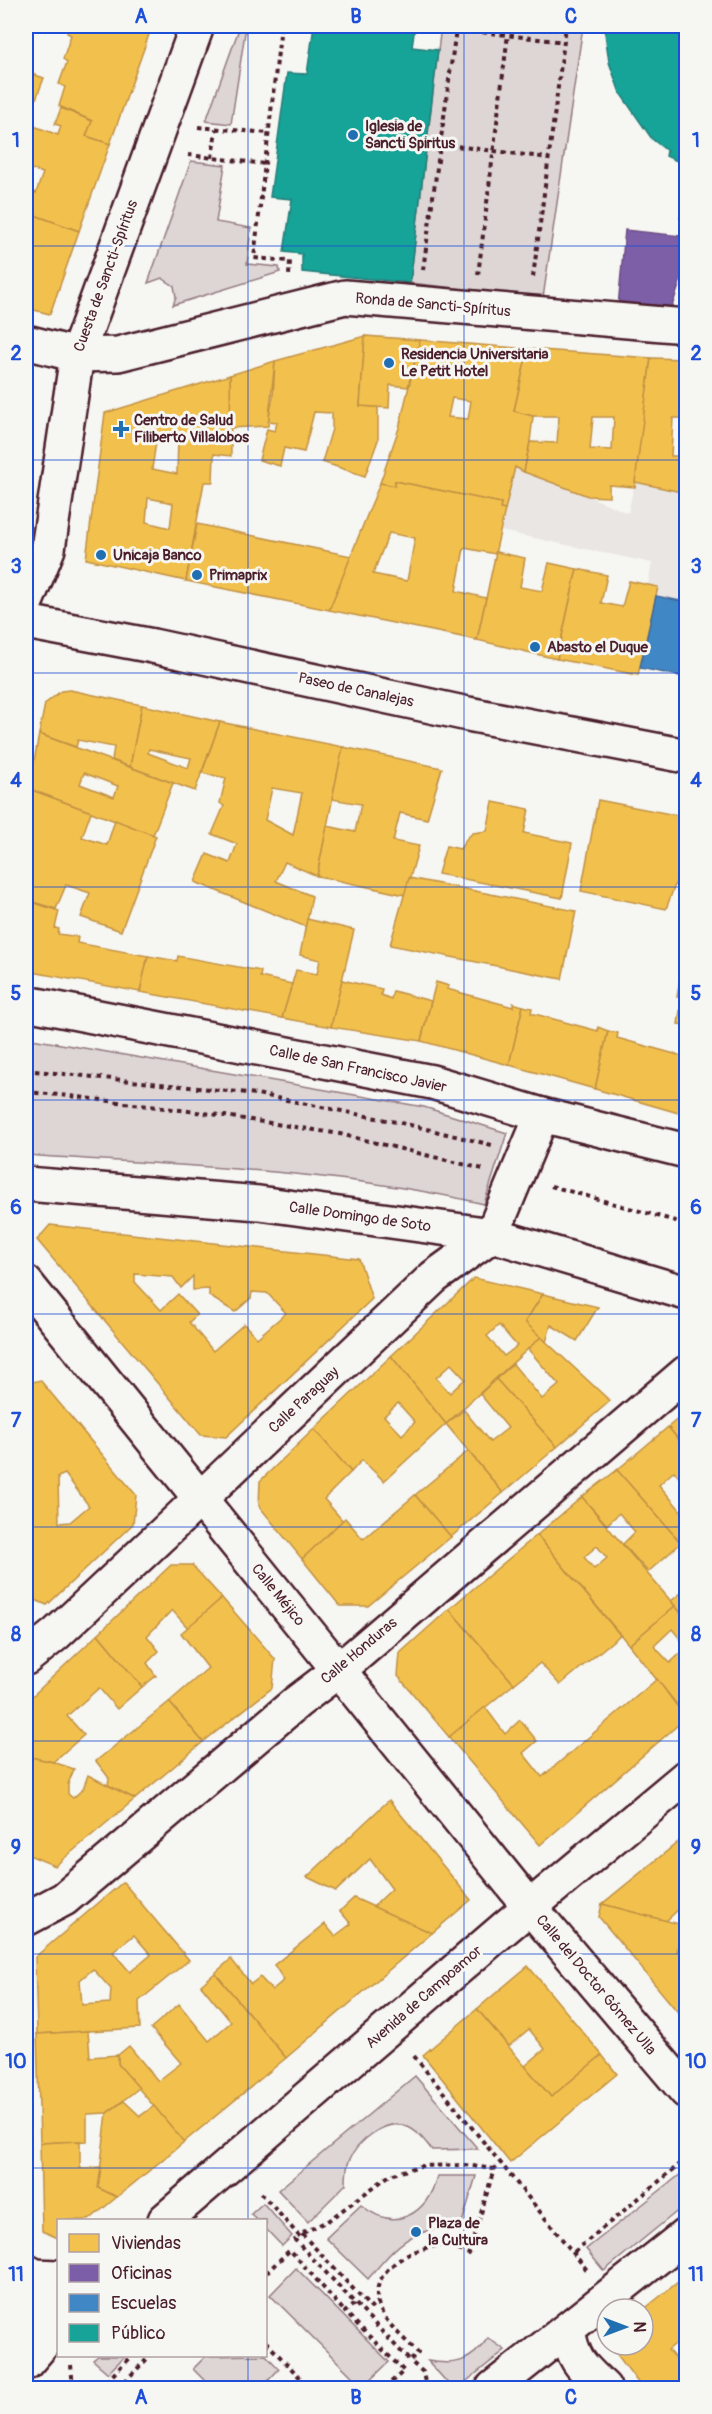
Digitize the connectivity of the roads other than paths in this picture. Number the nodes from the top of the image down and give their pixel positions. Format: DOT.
graph roads {
  1 [pos="196,26"];
  2 [pos="686,325"];
  3 [pos="26,342"];
  4 [pos="77,355"];
  5 [pos="26,602"];
  6 [pos="26,622"];
  7 [pos="687,756"];
  8 [pos="26,1003"];
  9 [pos="542,1115"];
  10 [pos="687,1151"];
  11 [pos="26,1184"];
  12 [pos="492,1235"];
  13 [pos="26,1283"];
  14 [pos="687,1293"];
  15 [pos="687,1373"];
  16 [pos="200,1499"];
  17 [pos="26,1658"];
  18 [pos="339,1670"];
  19 [pos="687,1777"];
  20 [pos="530,1907"];
  21 [pos="26,1919"];
  22 [pos="687,2091"];
  23 [pos="166,2219"];
  24 [pos="687,2235"];
  25 [pos="26,2271"];
  26 [pos="57,2277"];
  27 [pos="57,2293"];
  28 [pos="26,2317"];
  29 [pos="57,2327"];
  30 [pos="568,2330"];
  31 [pos="26,2363"];
  32 [pos="493,2388"];
  33 [pos="604,2388"];
  1 -- 4 [label="main road, Cuesta de Sancti-Spíritus"];
  2 -- 4 [label="main road, Ronda de Sancti-Spíritus"];
  3 -- 4 [label="main road, Ronda de Sancti-Spíritus"];
  4 -- 5 [label="main road, Cuesta de Sancti-Spíritus"];
  6 -- 7 [label="main road, Paseo de Canalejas"];
  8 -- 9 [label="main road, Calle de San Francisco Javier"];
  9 -- 10 [label="main road, Calle de San Francisco Javier"];
  9 -- 12 [label="main road"];
  11 -- 12 [label="main road, Calle Domingo de Soto"];
  12 -- 14 [label="main road, Calle Domingo de Soto"];
  12 -- 16 [label="main road, Calle Paraguay"];
  13 -- 16 [label="main road, Calle Méjico"];
  15 -- 18 [label="main road, Calle Honduras"];
  16 -- 17 [label="main road, Calle Paraguay"];
  16 -- 18 [label="main road, Calle Méjico"];
  18 -- 20 [label="main road, Calle Méjico"];
  18 -- 21 [label="main road, Calle Honduras"];
  19 -- 20 [label="main road, Avenida de Campoamor"];
  20 -- 22 [label="main road, Calle del Doctor Gómez Ulla"];
  20 -- 23 [label="main road, Avenida de Campoamor"];
  24 -- 30 [label="main road"];
  25 -- 26 [label="main road"];
  27 -- 28 [label="main road"];
  29 -- 31 [label="main road"];
  30 -- 32 [label="main road"];
  30 -- 33 [label="main road"];
}
